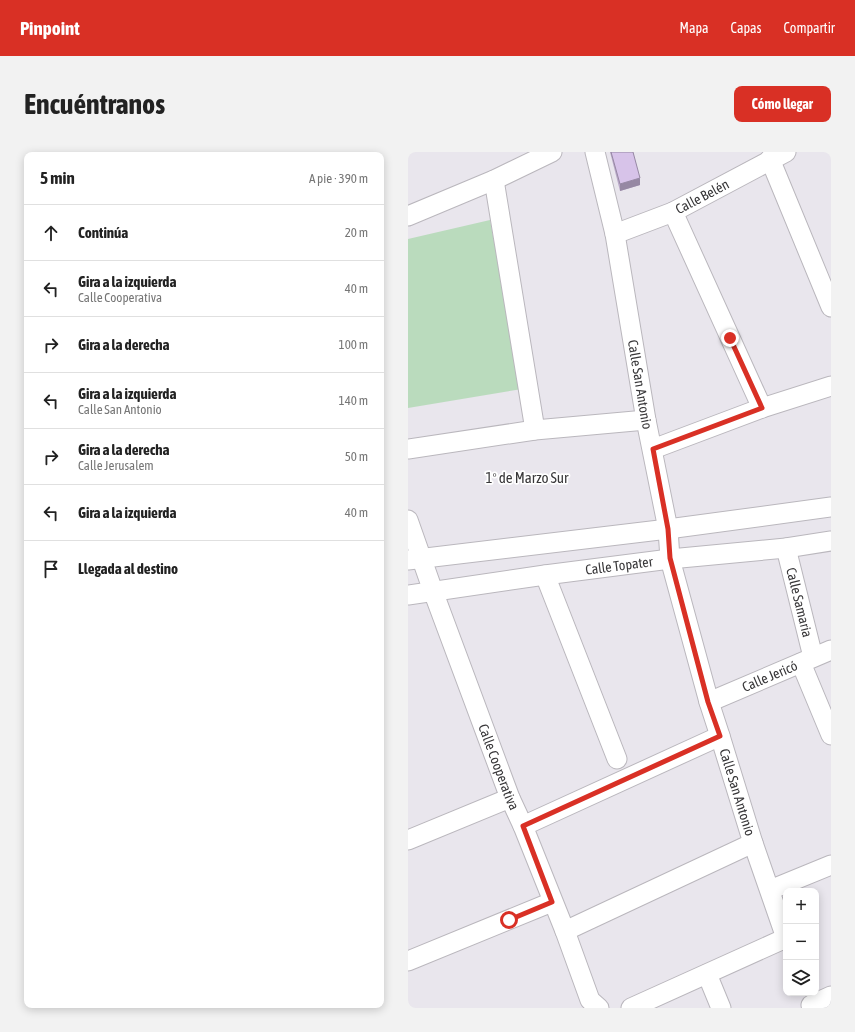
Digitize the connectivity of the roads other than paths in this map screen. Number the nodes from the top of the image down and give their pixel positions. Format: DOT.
graph roads {
  1 [pos="552,152"];
  2 [pos="595,152"];
  3 [pos="778,156"];
  4 [pos="494,180"];
  5 [pos="673,212"];
  6 [pos="408,216"];
  7 [pos="615,234"];
  8 [pos="831,308"];
  9 [pos="831,386"];
  10 [pos="762,408"];
  11 [pos="646,420"];
  12 [pos="535,430"];
  13 [pos="408,449"];
  14 [pos="653,449"];
  15 [pos="831,507"];
  16 [pos="408,520"];
  17 [pos="668,529"];
  18 [pos="831,542"];
  19 [pos="786,548"];
  20 [pos="670,558"];
  21 [pos="415,559"];
  22 [pos="545,575"];
  23 [pos="433,591"];
  24 [pos="408,595"];
  25 [pos="831,650"];
  26 [pos="807,660"];
  27 [pos="708,702"];
  28 [pos="831,735"];
  29 [pos="720,736"];
  30 [pos="617,759"];
  31 [pos="510,798"];
  32 [pos="523,826"];
  33 [pos="408,840"];
  34 [pos="753,843"];
  35 [pos="831,865"];
  36 [pos="770,890"];
  37 [pos="552,902"];
  38 [pos="783,929"];
  39 [pos="565,932"];
  40 [pos="783,939"];
  41 [pos="408,962"];
  42 [pos="707,974"];
  43 [pos="831,996"];
  44 [pos="810,1002"];
  45 [pos="599,1008"];
  46 [pos="631,1008"];
  47 [pos="721,1008"];
  1 -- 4 [label="street"];
  2 -- 7 [label="street, Calle San Antonio"];
  3 -- 5 [label="street, Calle Belén"];
  3 -- 8 [label="street"];
  4 -- 6 [label="street"];
  4 -- 12 [label="street"];
  5 -- 7 [label="street, Calle Belén"];
  5 -- 10 [label="street"];
  7 -- 11 [label="street, Calle San Antonio"];
  9 -- 10 [label="street"];
  10 -- 14 [label="street"];
  11 -- 12 [label="street"];
  11 -- 14 [label="street, Calle San Antonio"];
  12 -- 13 [label="street"];
  14 -- 17 [label="street, Calle San Antonio"];
  15 -- 17 [label="street"];
  16 -- 21 [label="street, Calle Cooperativa"];
  17 -- 20 [label="street, Calle San Antonio"];
  17 -- 21 [label="street"];
  18 -- 19 [label="street, Calle Topater"];
  19 -- 20 [label="street, Calle Topater"];
  19 -- 26 [label="street, Calle Samaria"];
  20 -- 22 [label="street, Calle Topater"];
  20 -- 27 [label="street, Calle San Antonio"];
  21 -- 23 [label="street, Calle Cooperativa"];
  22 -- 23 [label="street, Calle Topater"];
  22 -- 30 [label="street"];
  23 -- 24 [label="street, Calle Topater"];
  23 -- 31 [label="street, Calle Cooperativa"];
  25 -- 26 [label="street, Calle Jericó"];
  26 -- 27 [label="street, Calle Jericó"];
  26 -- 28 [label="street, Calle Samaria"];
  27 -- 29 [label="street, Calle San Antonio"];
  29 -- 32 [label="street"];
  29 -- 34 [label="street, Calle San Antonio"];
  31 -- 32 [label="street, Calle Cooperativa"];
  31 -- 33 [label="street"];
  32 -- 37 [label="street, Calle Cooperativa"];
  34 -- 36 [label="street, Calle San Antonio"];
  34 -- 39 [label="street"];
  35 -- 36 [label="street"];
  36 -- 38 [label="street, Calle San Antonio"];
  37 -- 39 [label="street, Calle Cooperativa"];
  37 -- 41 [label="street"];
  39 -- 45 [label="street, Calle Cooperativa"];
  40 -- 42 [label="street"];
  42 -- 46 [label="street"];
  42 -- 47 [label="street"];
  43 -- 44 [label="street"];
}
